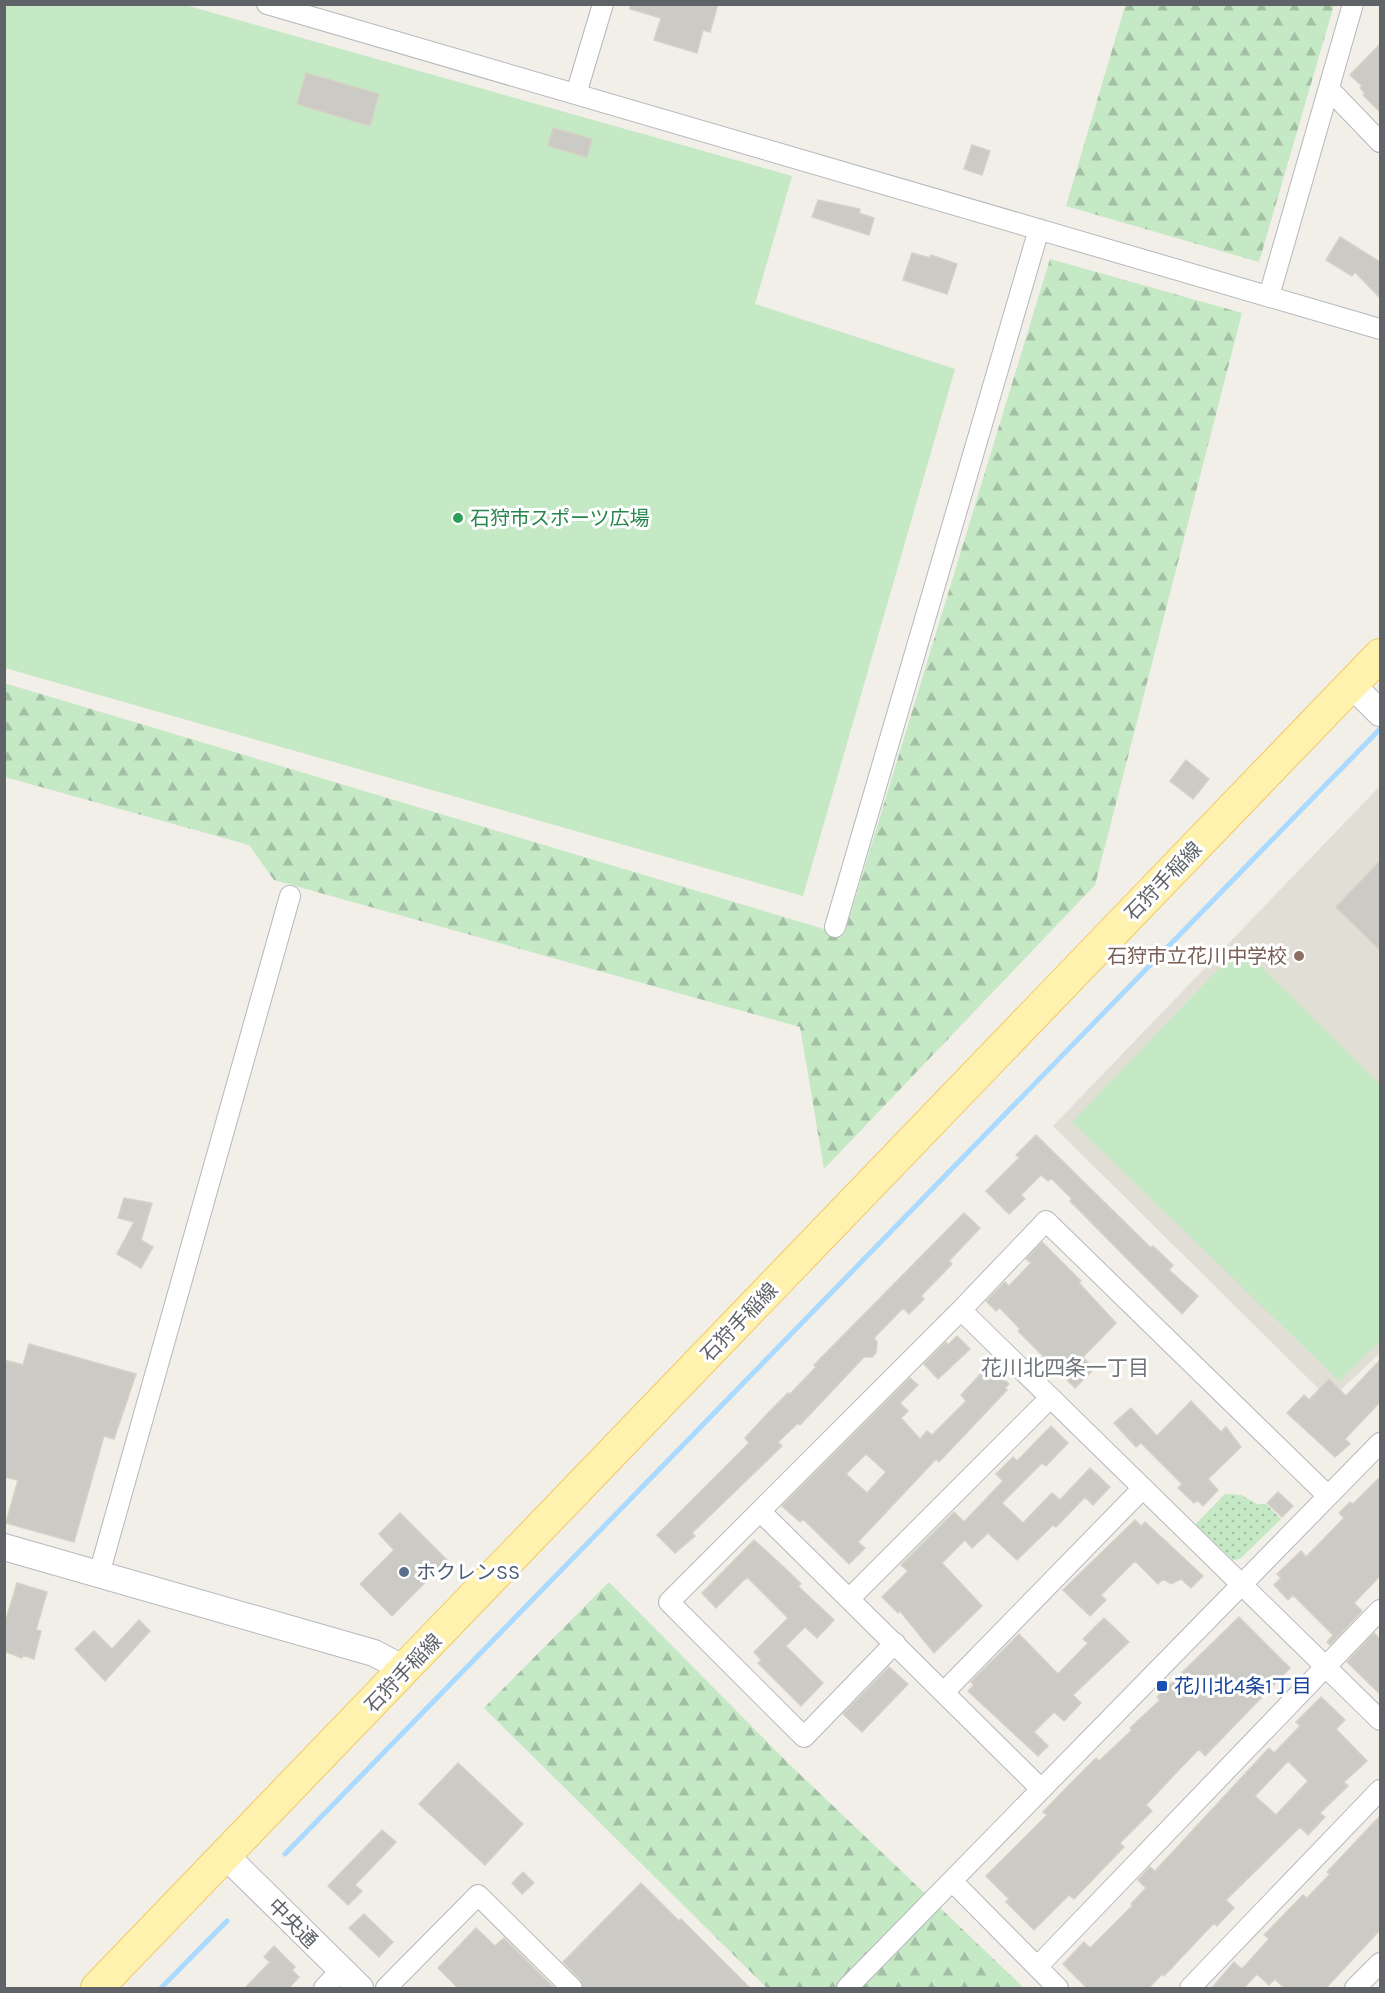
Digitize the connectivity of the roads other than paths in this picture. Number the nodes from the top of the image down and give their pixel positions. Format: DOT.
graph roads {
  1 [pos="267,4"];
  2 [pos="603,4"];
  3 [pos="1353,4"];
  4 [pos="307,10"];
  5 [pos="1329,89"];
  6 [pos="576,94"];
  7 [pos="1380,142"];
  8 [pos="1039,229"];
  9 [pos="1269,296"];
  10 [pos="1378,321"];
  11 [pos="1380,655"];
  12 [pos="1351,684"];
  13 [pos="1379,712"];
  14 [pos="290,896"];
  15 [pos="835,927"];
  16 [pos="961,1310"];
  17 [pos="1050,1398"];
  18 [pos="1380,1443"];
  19 [pos="1143,1488"];
  20 [pos="1328,1497"];
  21 [pos="760,1511"];
  22 [pos="4,1546"];
  23 [pos="99,1574"];
  24 [pos="1242,1584"];
  25 [pos="849,1599"];
  26 [pos="1380,1611"];
  27 [pos="895,1643"];
  28 [pos="1326,1666"];
  29 [pos="406,1670"];
  30 [pos="944,1692"];
  31 [pos="1380,1720"];
  32 [pos="1041,1789"];
  33 [pos="1380,1790"];
  34 [pos="226,1856"];
  35 [pos="952,1881"];
  36 [pos="1380,1963"];
  37 [pos="1037,1967"];
  38 [pos="332,1979"];
  39 [pos="97,1989"];
  40 [pos="360,1989"];
  41 [pos="386,1989"];
  42 [pos="572,1989"];
  43 [pos="847,1989"];
  44 [pos="1058,1989"];
  45 [pos="1190,1989"];
  46 [pos="1355,1989"];
  1 -- 4 [label="street"];
  2 -- 6 [label="street"];
  3 -- 5 [label="street"];
  4 -- 6 [label="street"];
  5 -- 7 [label="street"];
  5 -- 9 [label="street"];
  6 -- 8 [label="street"];
  8 -- 9 [label="street"];
  8 -- 15 [label="street"];
  9 -- 10 [label="street"];
  11 -- 12 [label="main road, 石狩手稲線"];
  12 -- 13 [label="street"];
  12 -- 29 [label="main road, 石狩手稲線"];
  14 -- 23 [label="street"];
  16 -- 17 [label="street"];
  16 -- 20 [label="street"];
  16 -- 21 [label="street"];
  17 -- 19 [label="street"];
  17 -- 25 [label="street"];
  18 -- 20 [label="street"];
  19 -- 24 [label="street"];
  19 -- 30 [label="street"];
  20 -- 24 [label="street"];
  21 -- 25 [label="street"];
  21 -- 27 [label="street"];
  22 -- 23 [label="street"];
  23 -- 29 [label="street"];
  24 -- 28 [label="street"];
  24 -- 32 [label="street"];
  25 -- 27 [label="street"];
  26 -- 28 [label="street"];
  27 -- 30 [label="street"];
  28 -- 31 [label="street"];
  28 -- 37 [label="street"];
  29 -- 34 [label="main road, 石狩手稲線"];
  30 -- 32 [label="street"];
  32 -- 35 [label="street"];
  33 -- 45 [label="street"];
  34 -- 38 [label="street, 中央通"];
  34 -- 39 [label="main road, 石狩手稲線"];
  35 -- 37 [label="street"];
  35 -- 43 [label="street"];
  36 -- 46 [label="street"];
  37 -- 44 [label="street"];
  38 -- 40 [label="street, 中央通"];
  41 -- 42 [label="street"];
}
